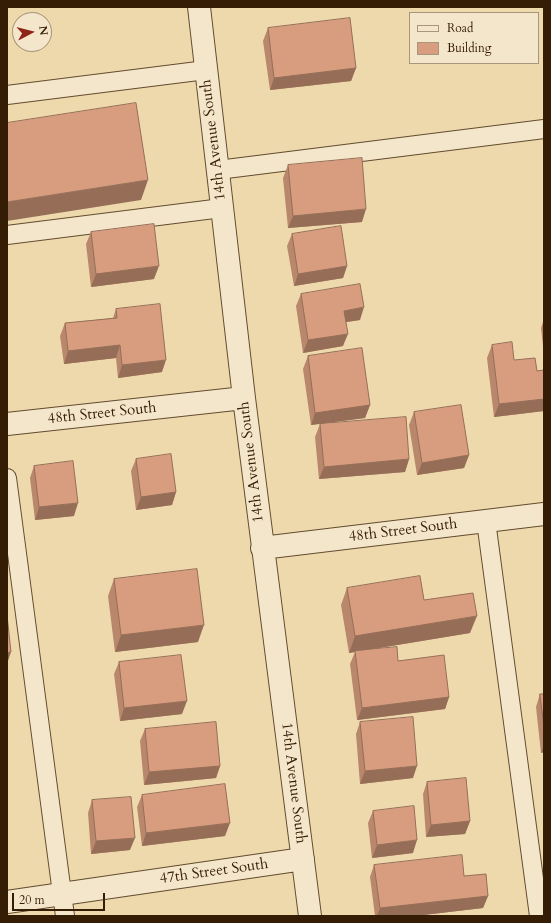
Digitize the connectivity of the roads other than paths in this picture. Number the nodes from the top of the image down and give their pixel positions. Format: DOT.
graph roads {
  1 [pos="199,7"];
  2 [pos="206,70"];
  3 [pos="7,95"];
  4 [pos="544,129"];
  5 [pos="218,170"];
  6 [pos="222,208"];
  7 [pos="7,235"];
  8 [pos="244,398"];
  9 [pos="7,424"];
  10 [pos="7,478"];
  11 [pos="544,514"];
  12 [pos="486,521"];
  13 [pos="262,548"];
  14 [pos="303,859"];
  15 [pos="61,894"];
  16 [pos="7,902"];
  17 [pos="65,916"];
  18 [pos="310,916"];
  19 [pos="539,916"];
  1 -- 2 [label="street, 14th Avenue South"];
  2 -- 3 [label="lane"];
  2 -- 5 [label="street, 14th Avenue South"];
  4 -- 5 [label="lane"];
  5 -- 6 [label="street, 14th Avenue South"];
  6 -- 7 [label="lane"];
  6 -- 8 [label="street, 14th Avenue South"];
  8 -- 9 [label="street, 48th Street South"];
  8 -- 13 [label="street, 14th Avenue South"];
  10 -- 15 [label="lane"];
  11 -- 12 [label="street, 48th Street South"];
  12 -- 13 [label="street, 48th Street South"];
  12 -- 19 [label="lane"];
  13 -- 14 [label="street, 14th Avenue South"];
  14 -- 15 [label="street, 47th Street South"];
  14 -- 18 [label="street, 14th Avenue South"];
  15 -- 16 [label="street, 47th Street South"];
  15 -- 17 [label="lane"];
}
